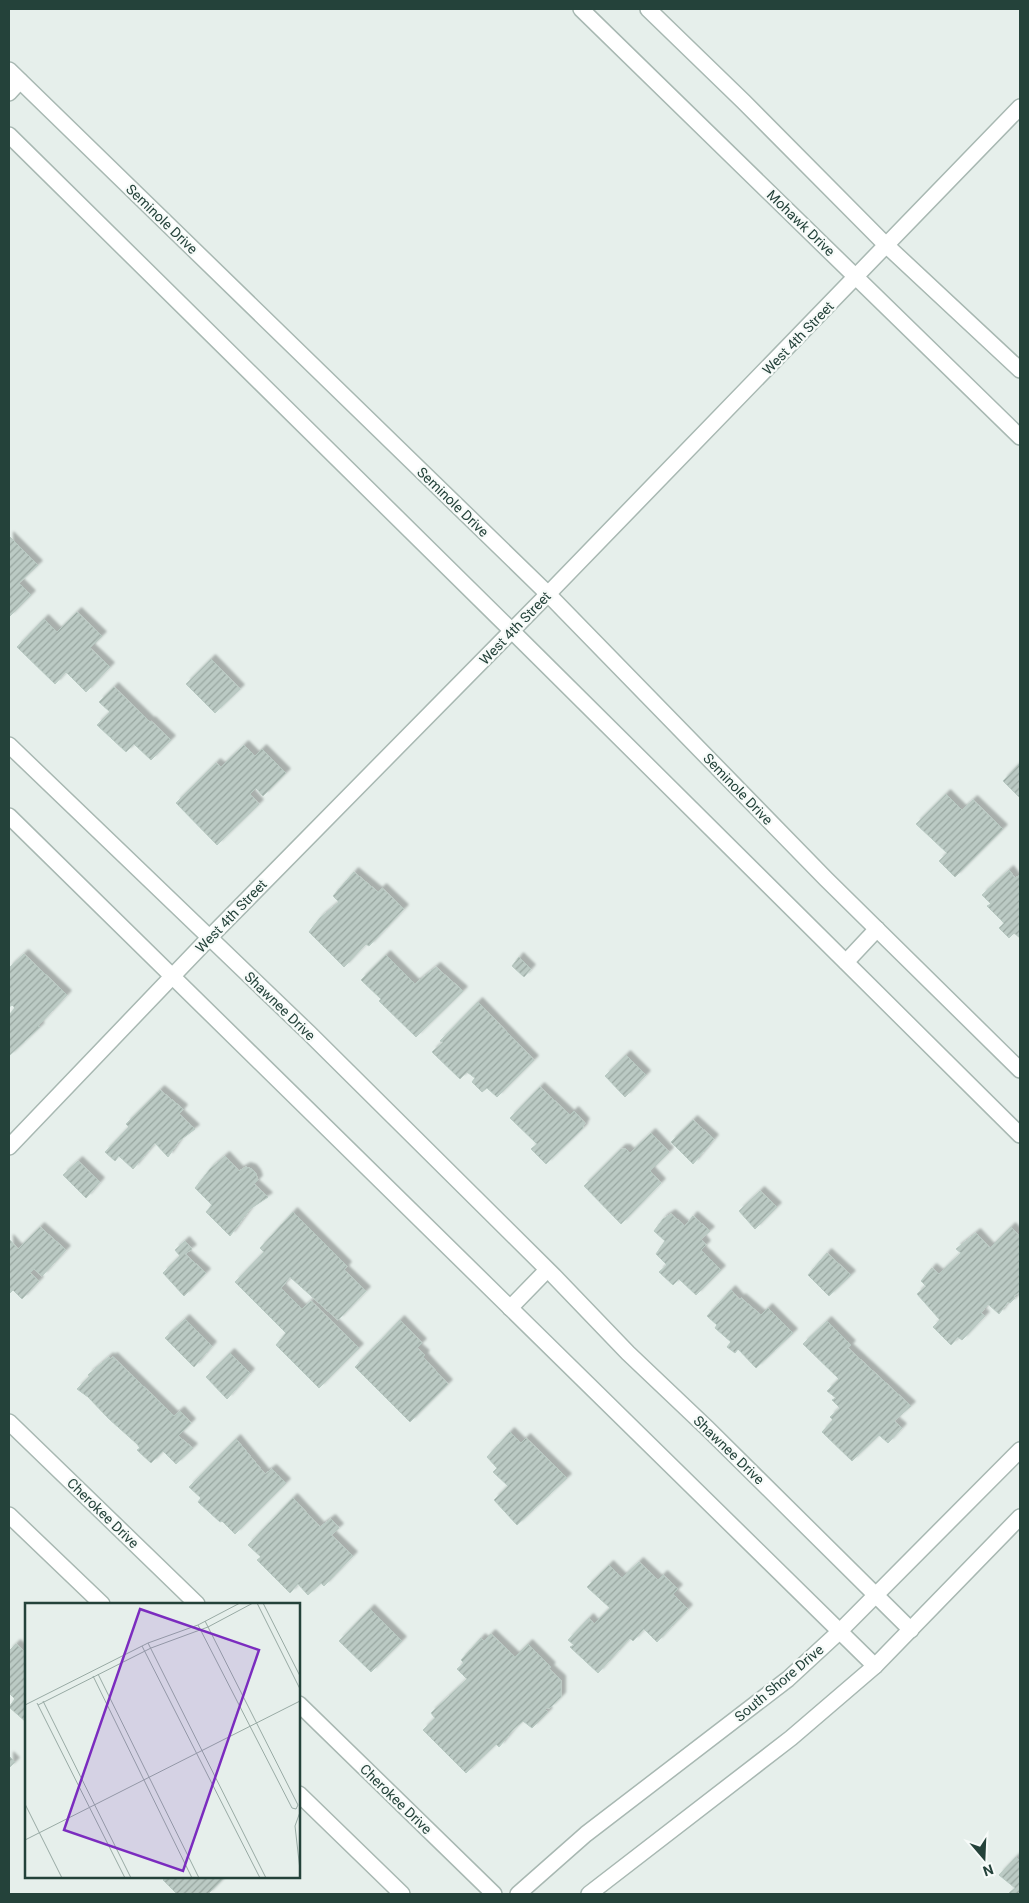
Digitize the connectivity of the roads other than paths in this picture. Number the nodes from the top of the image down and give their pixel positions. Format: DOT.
graph roads {
  1 [pos="580,9"];
  2 [pos="648,9"];
  3 [pos="9,70"];
  4 [pos="20,81"];
  5 [pos="9,94"];
  6 [pos="1020,107"];
  7 [pos="9,135"];
  8 [pos="886,245"];
  9 [pos="857,277"];
  10 [pos="1020,370"];
  11 [pos="1020,438"];
  12 [pos="548,594"];
  13 [pos="512,631"];
  14 [pos="9,745"];
  15 [pos="9,816"];
  16 [pos="877,929"];
  17 [pos="210,937"];
  18 [pos="846,962"];
  19 [pos="173,977"];
  20 [pos="1020,1070"];
  21 [pos="1020,1135"];
  22 [pos="9,1147"];
  23 [pos="547,1270"];
  24 [pos="510,1308"];
  25 [pos="9,1422"];
  26 [pos="1020,1450"];
  27 [pos="9,1515"];
  28 [pos="1020,1517"];
  29 [pos="876,1595"];
  30 [pos="101,1603"];
  31 [pos="196,1603"];
  32 [pos="911,1630"];
  33 [pos="839,1632"];
  34 [pos="875,1666"];
  35 [pos="300,1705"];
  36 [pos="300,1795"];
  37 [pos="402,1894"];
  38 [pos="494,1894"];
  39 [pos="518,1894"];
  40 [pos="589,1894"];
  1 -- 9 [label="street, Mohawk Drive"];
  2 -- 8 [label="street"];
  3 -- 4 [label="street, Seminole Drive"];
  4 -- 5 [label="street"];
  4 -- 12 [label="street, Seminole Drive"];
  6 -- 8 [label="street, West 4th Street"];
  7 -- 13 [label="street"];
  8 -- 9 [label="street, West 4th Street"];
  8 -- 10 [label="street"];
  9 -- 11 [label="street, Mohawk Drive"];
  9 -- 12 [label="street, West 4th Street"];
  12 -- 13 [label="street, West 4th Street"];
  12 -- 16 [label="street, Seminole Drive"];
  13 -- 17 [label="street, West 4th Street"];
  13 -- 18 [label="street"];
  14 -- 17 [label="street, Shawnee Drive"];
  15 -- 19 [label="street"];
  16 -- 18 [label="street"];
  16 -- 20 [label="street, Seminole Drive"];
  17 -- 19 [label="street, West 4th Street"];
  17 -- 23 [label="street, Shawnee Drive"];
  18 -- 21 [label="street"];
  19 -- 22 [label="street, West 4th Street"];
  19 -- 24 [label="street"];
  23 -- 24 [label="street"];
  23 -- 29 [label="street, Shawnee Drive"];
  24 -- 33 [label="street"];
  25 -- 31 [label="street, Cherokee Drive"];
  26 -- 29 [label="street, South Shore Drive"];
  27 -- 30 [label="street"];
  28 -- 32 [label="street"];
  29 -- 32 [label="street, Shawnee Drive"];
  29 -- 33 [label="street, South Shore Drive"];
  32 -- 34 [label="street"];
  33 -- 34 [label="street"];
  33 -- 39 [label="street, South Shore Drive"];
  34 -- 40 [label="street"];
  35 -- 38 [label="street, Cherokee Drive"];
  36 -- 37 [label="street"];
}
